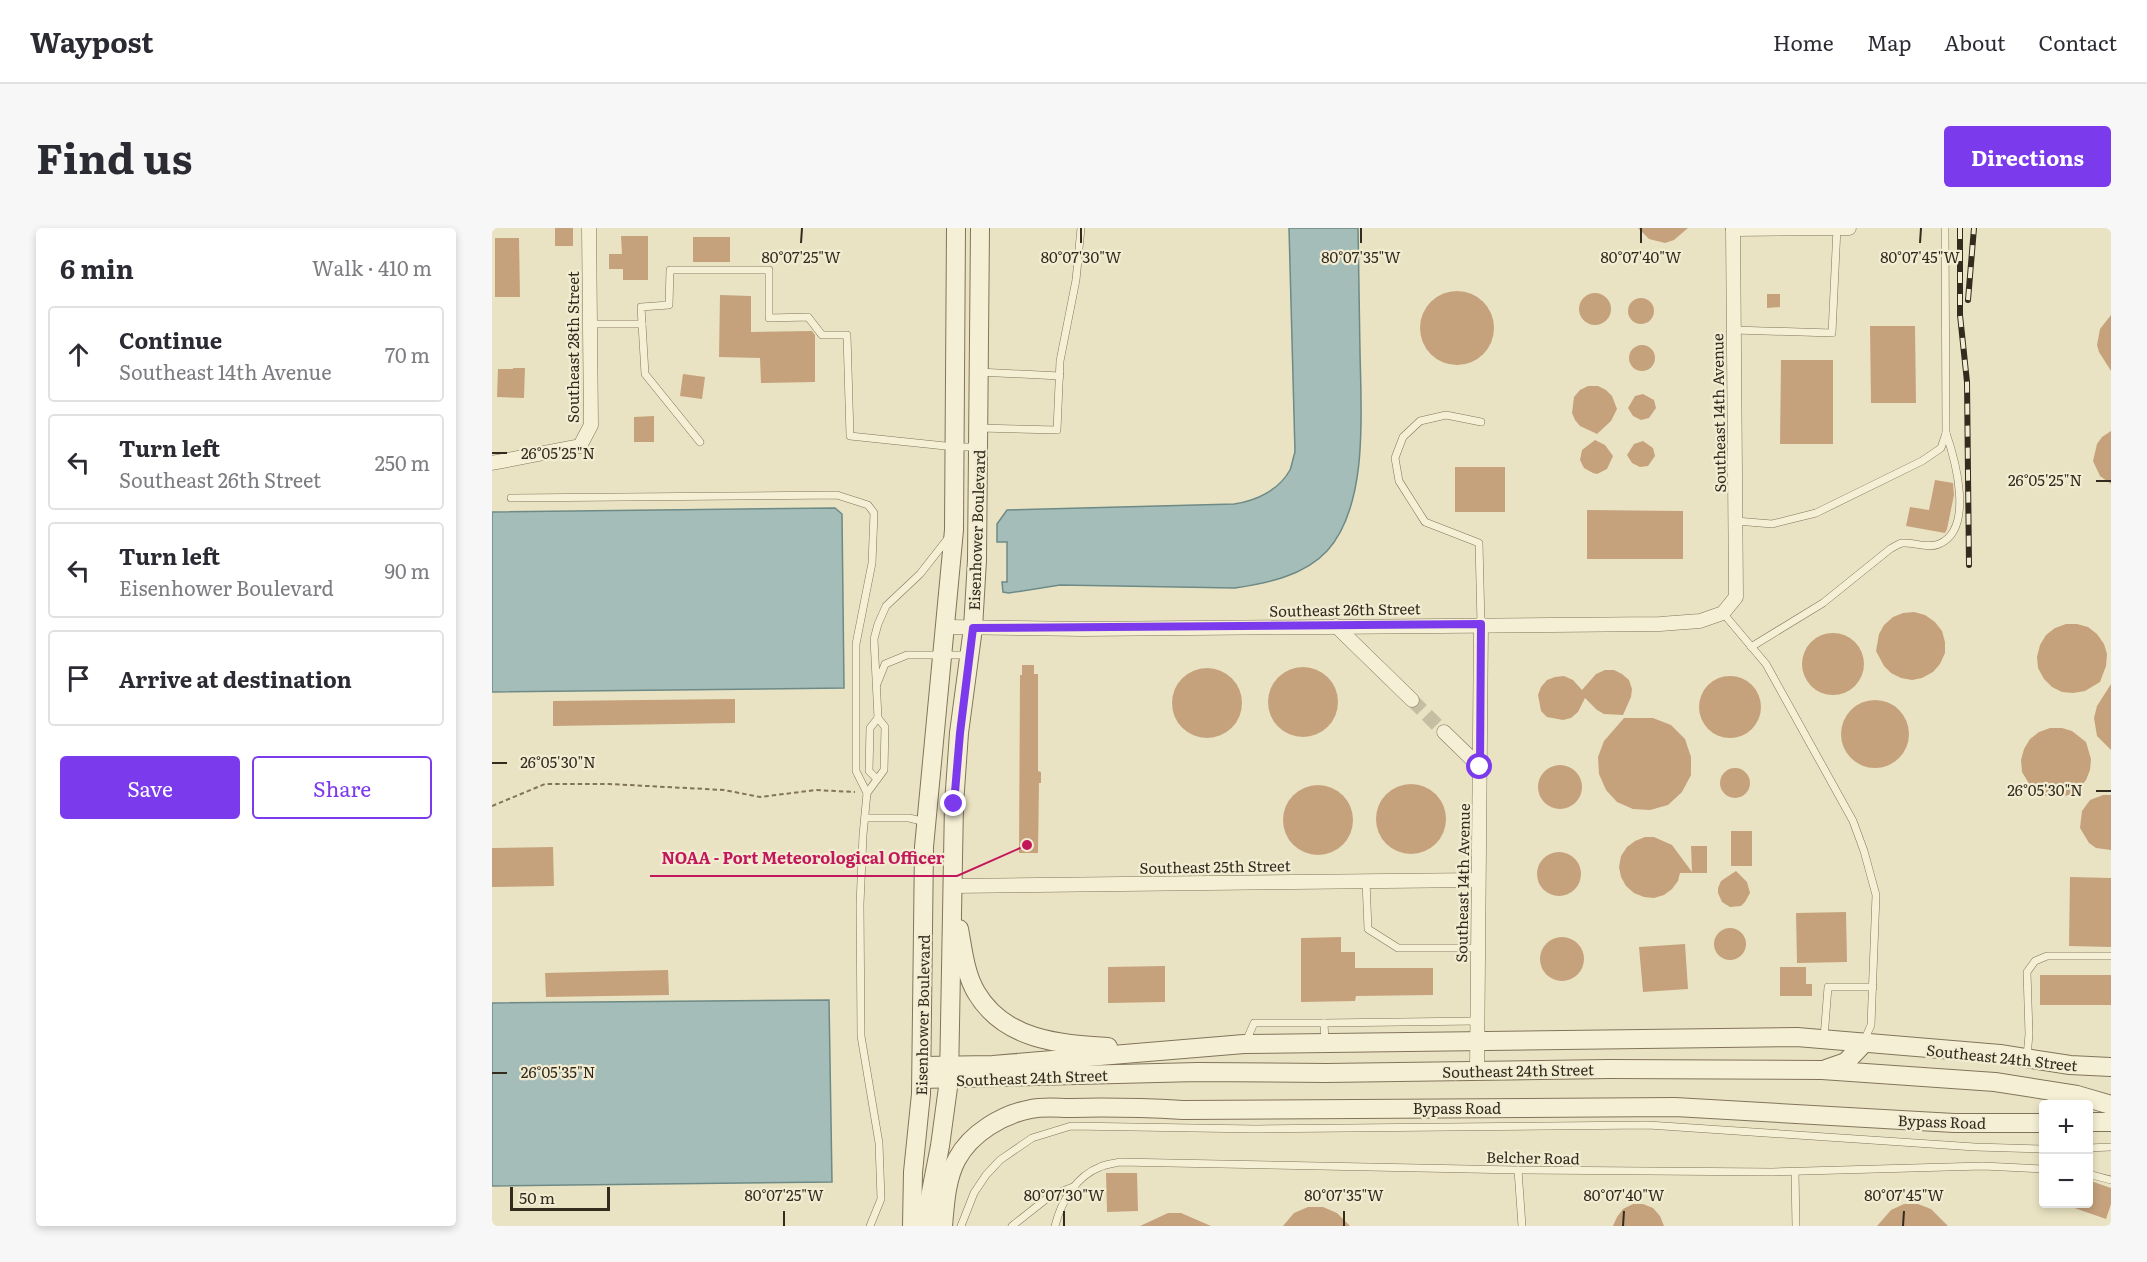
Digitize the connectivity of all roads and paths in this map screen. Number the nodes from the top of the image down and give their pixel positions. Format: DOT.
graph roads {
  1 [pos="589,228"];
  2 [pos="956,228"];
  3 [pos="980,228"];
  4 [pos="1081,228"];
  5 [pos="1837,228"];
  6 [pos="1849,228"];
  7 [pos="1945,228"];
  8 [pos="1733,229"];
  9 [pos="590,324"];
  10 [pos="642,324"];
  11 [pos="1734,330"];
  12 [pos="978,372"];
  13 [pos="1060,376"];
  14 [pos="1481,422"];
  15 [pos="978,428"];
  16 [pos="1946,433"];
  17 [pos="700,442"];
  18 [pos="955,447"];
  19 [pos="978,447"];
  20 [pos="492,463"];
  21 [pos="511,498"];
  22 [pos="1736,521"];
  23 [pos="954,530"];
  24 [pos="1724,613"];
  25 [pos="1481,624"];
  26 [pos="1336,626"];
  27 [pos="946,627"];
  28 [pos="973,628"];
  29 [pos="1752,647"];
  30 [pos="943,654"];
  31 [pos="969,655"];
  32 [pos="876,686"];
  33 [pos="1412,700"];
  34 [pos="878,718"];
  35 [pos="1444,732"];
  36 [pos="1480,767"];
  37 [pos="877,779"];
  38 [pos="867,793"];
  39 [pos="492,806"];
  40 [pos="865,818"];
  41 [pos="926,822"];
  42 [pos="1478,880"];
  43 [pos="1366,881"];
  44 [pos="952,886"];
  45 [pos="1478,948"];
  46 [pos="2111,956"];
  47 [pos="1873,987"];
  48 [pos="1477,1021"];
  49 [pos="1324,1023"];
  50 [pos="1610,1039"];
  51 [pos="1824,1040"];
  52 [pos="1477,1041"];
  53 [pos="1326,1043"];
  54 [pos="1864,1043"];
  55 [pos="1244,1044"];
  56 [pos="1940,1049"];
  57 [pos="1176,1050"];
  58 [pos="2026,1060"];
  59 [pos="2111,1067"];
  60 [pos="1609,1069"];
  61 [pos="1822,1070"];
  62 [pos="1477,1071"];
  63 [pos="949,1072"];
  64 [pos="922,1073"];
  65 [pos="1326,1073"];
  66 [pos="1902,1075"];
  67 [pos="2051,1097"];
  68 [pos="2111,1105"];
  69 [pos="2093,1122"];
  70 [pos="2111,1122"];
  71 [pos="2039,1123"];
  72 [pos="2111,1145"];
  73 [pos="2093,1148"];
  74 [pos="2039,1149"];
  75 [pos="2039,1169"];
  76 [pos="1518,1170"];
  77 [pos="1795,1172"];
  78 [pos="2093,1175"];
  79 [pos="2111,1180"];
  80 [pos="1073,1187"];
  81 [pos="870,1226"];
  82 [pos="912,1226"];
  83 [pos="927,1226"];
  84 [pos="943,1226"];
  85 [pos="961,1226"];
  86 [pos="1012,1226"];
  87 [pos="1055,1226"];
  88 [pos="1522,1226"];
  89 [pos="1796,1226"];
  1 -- 9 [label="street, Southeast 28th Street"];
  2 -- 18 [label="street, Eisenhower Boulevard"];
  3 -- 12 [label="street, Eisenhower Boulevard"];
  4 -- 13 [label="lane"];
  5 -- 6 [label="street"];
  5 -- 8 [label="street"];
  5 -- 11 [label="lane"];
  7 -- 16 [label="lane"];
  8 -- 11 [label="street, Southeast 14th Avenue"];
  9 -- 10 [label="lane"];
  9 -- 20 [label="street, Southeast 28th Street"];
  10 -- 17 [label="lane"];
  10 -- 18 [label="lane"];
  11 -- 22 [label="street, Southeast 14th Avenue"];
  12 -- 13 [label="lane"];
  12 -- 15 [label="street, Eisenhower Boulevard"];
  13 -- 15 [label="lane"];
  14 -- 25 [label="lane"];
  15 -- 19 [label="street, Eisenhower Boulevard"];
  16 -- 22 [label="lane"];
  16 -- 29 [label="lane"];
  18 -- 19 [label="lane"];
  18 -- 23 [label="street, Eisenhower Boulevard"];
  19 -- 28 [label="street, Eisenhower Boulevard"];
  21 -- 38 [label="lane"];
  22 -- 24 [label="street, Southeast 14th Avenue"];
  23 -- 27 [label="street, Eisenhower Boulevard"];
  23 -- 32 [label="lane"];
  24 -- 25 [label="street, Southeast 26th Street"];
  24 -- 29 [label="lane"];
  25 -- 26 [label="street, Southeast 26th Street"];
  25 -- 36 [label="street, Southeast 14th Avenue"];
  26 -- 28 [label="street, Southeast 26th Street"];
  26 -- 33 [label="street"];
  27 -- 28 [label="street, Southeast 26th Street"];
  27 -- 30 [label="street, Eisenhower Boulevard"];
  28 -- 31 [label="street, Eisenhower Boulevard"];
  29 -- 47 [label="lane"];
  30 -- 31 [label="lane"];
  30 -- 32 [label="lane"];
  30 -- 41 [label="street, Eisenhower Boulevard"];
  31 -- 44 [label="street, Eisenhower Boulevard"];
  32 -- 34 [label="lane"];
  34 -- 37 [label="lane"];
  34 -- 37 [label="lane"];
  35 -- 36 [label="street"];
  36 -- 42 [label="street, Southeast 14th Avenue"];
  37 -- 38 [label="lane"];
  38 -- 39 [label="path"];
  38 -- 40 [label="lane"];
  40 -- 41 [label="lane"];
  40 -- 81 [label="lane"];
  41 -- 64 [label="street, Eisenhower Boulevard"];
  42 -- 43 [label="street, Southeast 25th Street"];
  42 -- 45 [label="street, Southeast 14th Avenue"];
  43 -- 44 [label="street, Southeast 25th Street"];
  43 -- 45 [label="lane"];
  44 -- 57 [label="street"];
  44 -- 63 [label="street, Eisenhower Boulevard"];
  45 -- 48 [label="street, Southeast 14th Avenue"];
  46 -- 58 [label="lane"];
  47 -- 51 [label="lane"];
  47 -- 54 [label="lane"];
  48 -- 49 [label="lane"];
  48 -- 52 [label="street, Southeast 14th Avenue"];
  49 -- 53 [label="lane"];
  49 -- 55 [label="lane"];
  50 -- 51 [label="street, Southeast 24th Street"];
  50 -- 52 [label="street, Southeast 24th Street"];
  50 -- 60 [label="street"];
  51 -- 54 [label="street, Southeast 24th Street"];
  52 -- 53 [label="street, Southeast 24th Street"];
  52 -- 62 [label="street, Southeast 14th Avenue"];
  53 -- 55 [label="street, Southeast 24th Street"];
  53 -- 65 [label="street"];
  54 -- 56 [label="street, Southeast 24th Street"];
  54 -- 61 [label="street"];
  55 -- 57 [label="street, Southeast 24th Street"];
  56 -- 58 [label="street, Southeast 24th Street"];
  56 -- 66 [label="street"];
  57 -- 63 [label="street, Southeast 24th Street"];
  58 -- 59 [label="street, Southeast 24th Street"];
  60 -- 61 [label="street, Southeast 24th Street"];
  60 -- 62 [label="street, Southeast 24th Street"];
  61 -- 66 [label="street, Southeast 24th Street"];
  62 -- 65 [label="street, Southeast 24th Street"];
  63 -- 64 [label="street, Southeast 24th Street"];
  63 -- 65 [label="street, Southeast 24th Street"];
  63 -- 83 [label="street, Eisenhower Boulevard"];
  64 -- 82 [label="street, Eisenhower Boulevard"];
  66 -- 67 [label="street, Southeast 24th Street"];
  67 -- 68 [label="street, Southeast 24th Street"];
  69 -- 70 [label="street"];
  71 -- 84 [label="street, Bypass Road"];
  72 -- 73 [label="lane"];
  74 -- 85 [label="lane"];
  75 -- 77 [label="lane, Belcher Road"];
  76 -- 77 [label="lane, Belcher Road"];
  76 -- 80 [label="lane, Belcher Road"];
  76 -- 88 [label="lane"];
  77 -- 89 [label="lane"];
  78 -- 79 [label="lane"];
  80 -- 86 [label="lane"];
  80 -- 87 [label="lane, Belcher Road"];
}
